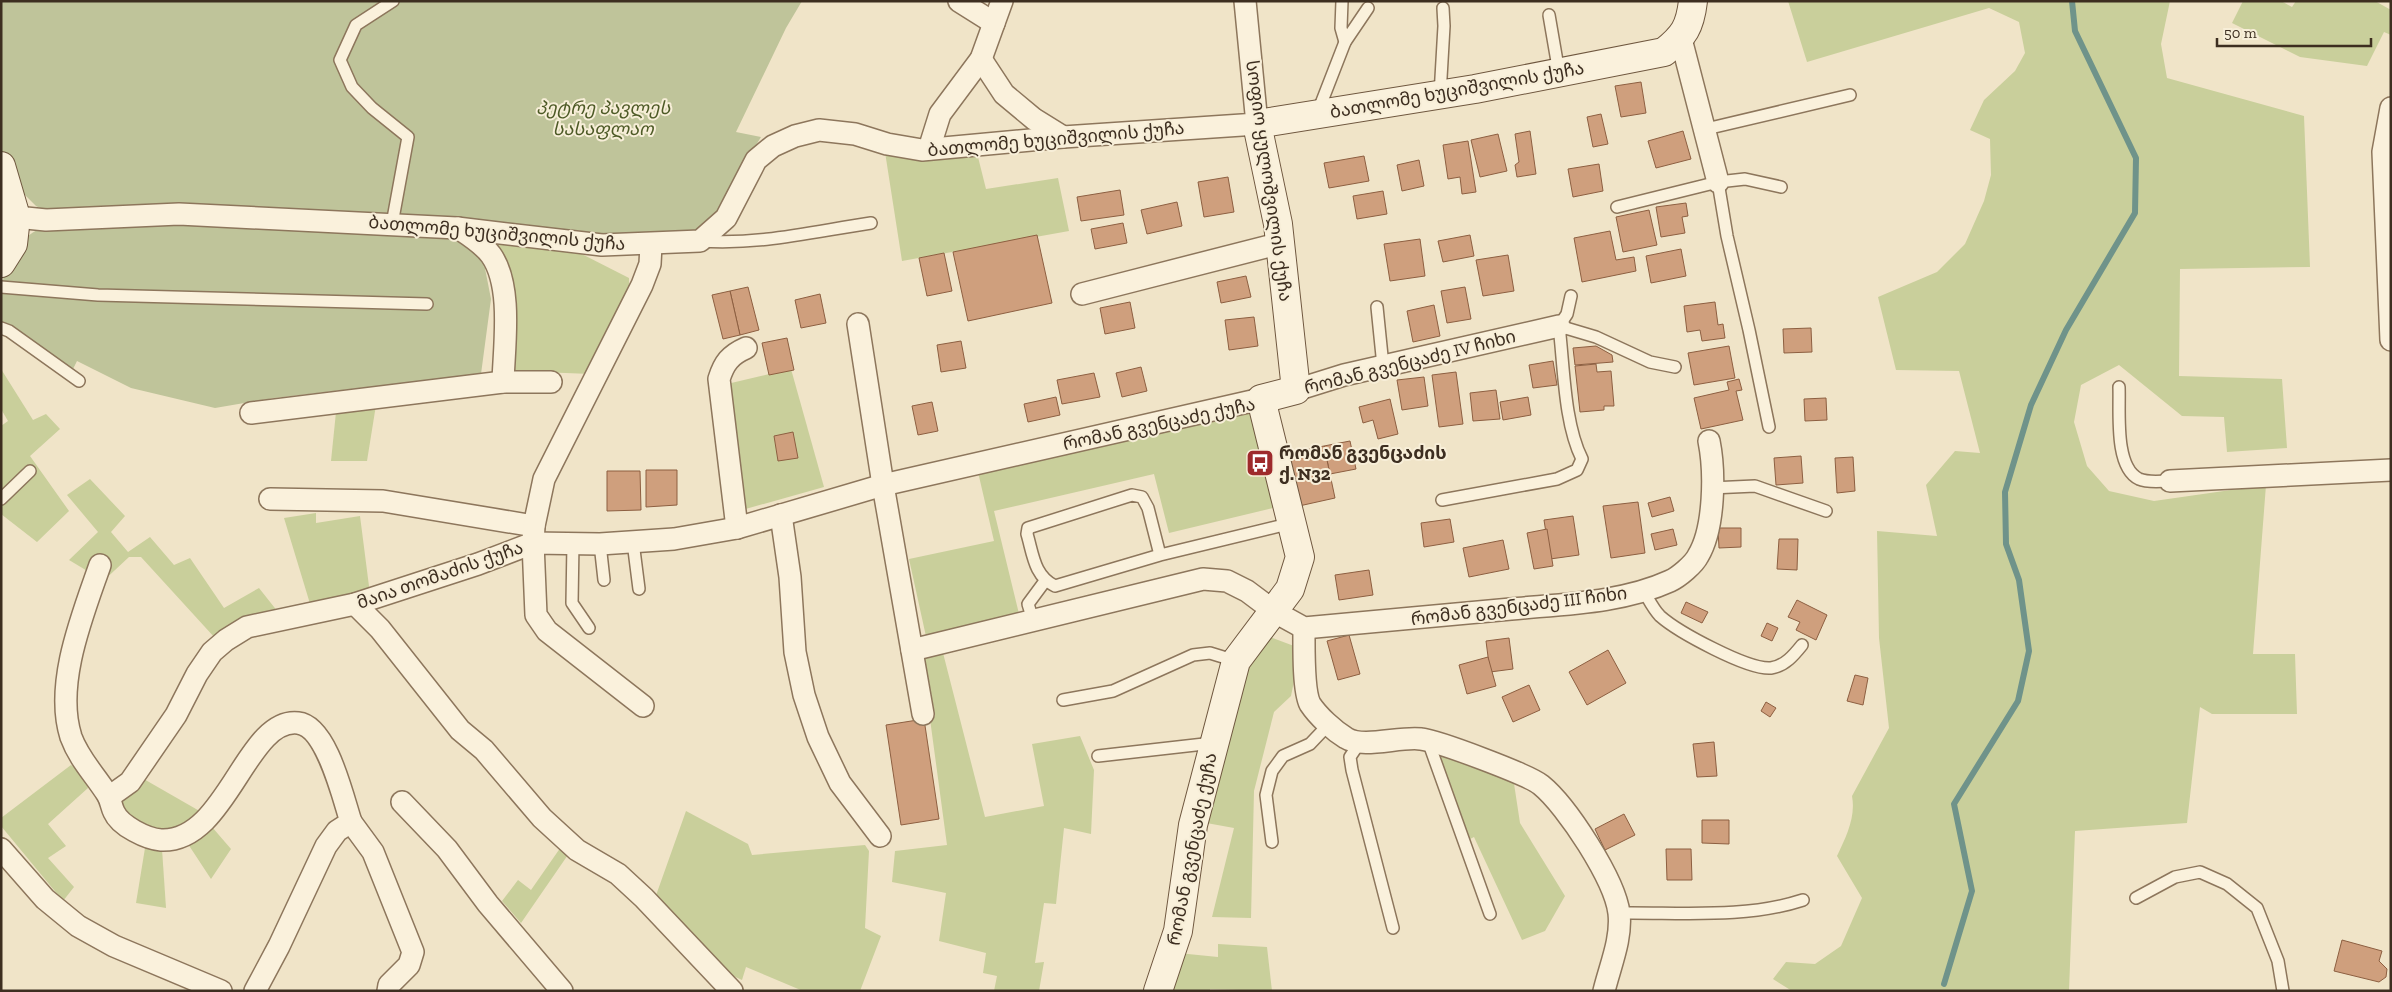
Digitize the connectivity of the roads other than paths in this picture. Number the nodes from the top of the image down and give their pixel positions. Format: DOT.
graph roads {
  1 [pos="393,1"];
  2 [pos="959,1"];
  3 [pos="1002,1"];
  4 [pos="1244,1"];
  5 [pos="1342,1"];
  6 [pos="1693,1"];
  7 [pos="1368,8"];
  8 [pos="1443,8"];
  9 [pos="1550,15"];
  10 [pos="994,23"];
  11 [pos="1681,39"];
  12 [pos="1345,42"];
  13 [pos="980,59"];
  14 [pos="1559,73"];
  15 [pos="1440,95"];
  16 [pos="1850,95"];
  17 [pos="2391,108"];
  18 [pos="1317,114"];
  19 [pos="1257,124"];
  20 [pos="1706,129"];
  21 [pos="1063,136"];
  22 [pos="929,149"];
  23 [pos="2387,152"];
  24 [pos="1,166"];
  25 [pos="1718,182"];
  26 [pos="1781,187"];
  27 [pos="1617,207"];
  28 [pos="16,217"];
  29 [pos="871,223"];
  30 [pos="392,224"];
  31 [pos="457,228"];
  32 [pos="700,241"];
  33 [pos="1281,243"];
  34 [pos="651,245"];
  35 [pos="1,263"];
  36 [pos="1,287"];
  37 [pos="1082,294"];
  38 [pos="1571,296"];
  39 [pos="427,304"];
  40 [pos="1377,308"];
  41 [pos="858,324"];
  42 [pos="1559,326"];
  43 [pos="1,328"];
  44 [pos="2391,340"];
  45 [pos="746,348"];
  46 [pos="1382,366"];
  47 [pos="1675,367"];
  48 [pos="79,381"];
  49 [pos="503,382"];
  50 [pos="551,382"];
  51 [pos="2119,387"];
  52 [pos="1296,390"];
  53 [pos="1262,399"];
  54 [pos="251,413"];
  55 [pos="1769,427"];
  56 [pos="1709,441"];
  57 [pos="2391,470"];
  58 [pos="30,471"];
  59 [pos="2170,481"];
  60 [pos="883,486"];
  61 [pos="1711,488"];
  62 [pos="1,499"];
  63 [pos="270,499"];
  64 [pos="1442,500"];
  65 [pos="1826,511"];
  66 [pos="781,515"];
  67 [pos="1292,523"];
  68 [pos="737,528"];
  69 [pos="533,535"];
  70 [pos="633,542"];
  71 [pos="573,544"];
  72 [pos="600,544"];
  73 [pos="1160,555"];
  74 [pos="100,565"];
  75 [pos="604,580"];
  76 [pos="1044,581"];
  77 [pos="639,589"];
  78 [pos="1643,590"];
  79 [pos="355,604"];
  80 [pos="1275,612"];
  81 [pos="1033,620"];
  82 [pos="589,628"];
  83 [pos="1304,628"];
  84 [pos="1802,645"];
  85 [pos="912,650"];
  86 [pos="1236,662"];
  87 [pos="1063,700"];
  88 [pos="643,706"];
  89 [pos="924,714"];
  90 [pos="1329,724"];
  91 [pos="1428,741"];
  92 [pos="1360,742"];
  93 [pos="1213,743"];
  94 [pos="1098,756"];
  95 [pos="109,797"];
  96 [pos="402,802"];
  97 [pos="351,822"];
  98 [pos="880,836"];
  99 [pos="1272,842"];
  100 [pos="1,849"];
  101 [pos="2136,898"];
  102 [pos="1803,900"];
  103 [pos="1619,913"];
  104 [pos="1490,914"];
  105 [pos="1393,928"];
  106 [pos="221,991"];
  107 [pos="255,991"];
  108 [pos="388,991"];
  109 [pos="562,991"];
  110 [pos="732,991"];
  111 [pos="1158,991"];
  112 [pos="1604,991"];
  113 [pos="2283,991"];
  1 -- 30 [label="lane"];
  2 -- 10 [label="street"];
  3 -- 10 [label="street"];
  4 -- 19 [label="street, სოფიო ყულოშვილის ქუჩა"];
  5 -- 12 [label="lane"];
  6 -- 11 [label="street"];
  7 -- 12 [label="lane"];
  8 -- 15 [label="lane"];
  9 -- 14 [label="lane"];
  10 -- 13 [label="street"];
  11 -- 14 [label="street, ბათლომე ხუციშვილის ქუჩა"];
  11 -- 20 [label="street"];
  12 -- 18 [label="lane"];
  13 -- 21 [label="street"];
  13 -- 22 [label="street"];
  14 -- 15 [label="street, ბათლომე ხუციშვილის ქუჩა"];
  15 -- 18 [label="street, ბათლომე ხუციშვილის ქუჩა"];
  16 -- 20 [label="lane"];
  17 -- 23 [label="street"];
  18 -- 19 [label="street, ბათლომე ხუციშვილის ქუჩა"];
  19 -- 21 [label="street, ბათლომე ხუციშვილის ქუჩა"];
  19 -- 33 [label="street, სოფიო ყულოშვილის ქუჩა"];
  20 -- 25 [label="street"];
  21 -- 22 [label="street, ბათლომე ხუციშვილის ქუჩა"];
  22 -- 32 [label="street, ბათლომე ხუციშვილის ქუჩა"];
  23 -- 44 [label="street"];
  24 -- 28 [label="street"];
  25 -- 26 [label="lane"];
  25 -- 27 [label="lane"];
  25 -- 55 [label="lane"];
  28 -- 30 [label="street, ბათლომე ხუციშვილის ქუჩა"];
  28 -- 35 [label="street"];
  29 -- 32 [label="lane"];
  30 -- 31 [label="street, ბათლომე ხუციშვილის ქუჩა"];
  31 -- 34 [label="street, ბათლომე ხუციშვილის ქუჩა"];
  31 -- 49 [label="street"];
  32 -- 34 [label="street, ბათლომე ხუციშვილის ქუჩა"];
  33 -- 37 [label="street"];
  33 -- 52 [label="street, სოფიო ყულოშვილის ქუჩა"];
  34 -- 69 [label="street, მაია თომაძის ქუჩა"];
  36 -- 39 [label="lane"];
  38 -- 42 [label="lane"];
  40 -- 46 [label="lane"];
  41 -- 60 [label="street"];
  42 -- 46 [label="street, რომან გვენცაძე IV ჩიხი"];
  42 -- 47 [label="lane"];
  42 -- 64 [label="lane"];
  43 -- 48 [label="lane"];
  45 -- 68 [label="street"];
  46 -- 52 [label="street, რომან გვენცაძე IV ჩიხი"];
  49 -- 50 [label="street"];
  49 -- 54 [label="street"];
  51 -- 59 [label="lane"];
  52 -- 53 [label="street, რომან გვენცაძე IV ჩიხი"];
  53 -- 60 [label="street, რომან გვენცაძე ქუჩა"];
  53 -- 67 [label="street, რომან გვენცაძე ქუჩა"];
  56 -- 61 [label="street, რომან გვენცაძე III ჩიხი"];
  57 -- 59 [label="street"];
  58 -- 62 [label="lane"];
  60 -- 66 [label="street, რომან გვენცაძე ქუჩა"];
  60 -- 85 [label="street"];
  61 -- 65 [label="lane"];
  61 -- 78 [label="street, რომან გვენცაძე III ჩიხი"];
  63 -- 69 [label="street"];
  66 -- 68 [label="street, რომან გვენცაძე ქუჩა"];
  66 -- 98 [label="street"];
  67 -- 73 [label="lane"];
  67 -- 80 [label="street, რომან გვენცაძე ქუჩა"];
  68 -- 70 [label="street, რომან გვენცაძე ქუჩა"];
  69 -- 71 [label="street, რომან გვენცაძე ქუჩა"];
  69 -- 79 [label="street, მაია თომაძის ქუჩა"];
  69 -- 88 [label="street"];
  70 -- 72 [label="street, რომან გვენცაძე ქუჩა"];
  70 -- 77 [label="lane"];
  71 -- 72 [label="street, რომან გვენცაძე ქუჩა"];
  71 -- 82 [label="lane"];
  72 -- 75 [label="lane"];
  73 -- 76 [label="lane"];
  73 -- 76 [label="lane"];
  74 -- 95 [label="street"];
  76 -- 81 [label="lane"];
  78 -- 83 [label="street, რომან გვენცაძე III ჩიხი"];
  78 -- 84 [label="lane"];
  79 -- 95 [label="street, მაია თომაძის ქუჩა"];
  79 -- 110 [label="street"];
  80 -- 81 [label="street"];
  80 -- 83 [label="street"];
  80 -- 86 [label="street, რომან გვენცაძე ქუჩა"];
  81 -- 85 [label="street"];
  83 -- 90 [label="street"];
  85 -- 89 [label="street"];
  86 -- 87 [label="lane"];
  86 -- 93 [label="street, რომან გვენცაძე ქუჩა"];
  90 -- 92 [label="street"];
  90 -- 99 [label="lane"];
  91 -- 92 [label="street"];
  91 -- 103 [label="street"];
  91 -- 104 [label="lane"];
  92 -- 105 [label="lane"];
  93 -- 94 [label="lane"];
  93 -- 111 [label="street, რომან გვენცაძე ქუჩა"];
  95 -- 97 [label="street"];
  96 -- 109 [label="street"];
  97 -- 107 [label="street"];
  97 -- 108 [label="street"];
  100 -- 106 [label="street"];
  101 -- 113 [label="lane"];
  102 -- 103 [label="lane"];
  103 -- 112 [label="street"];
}
